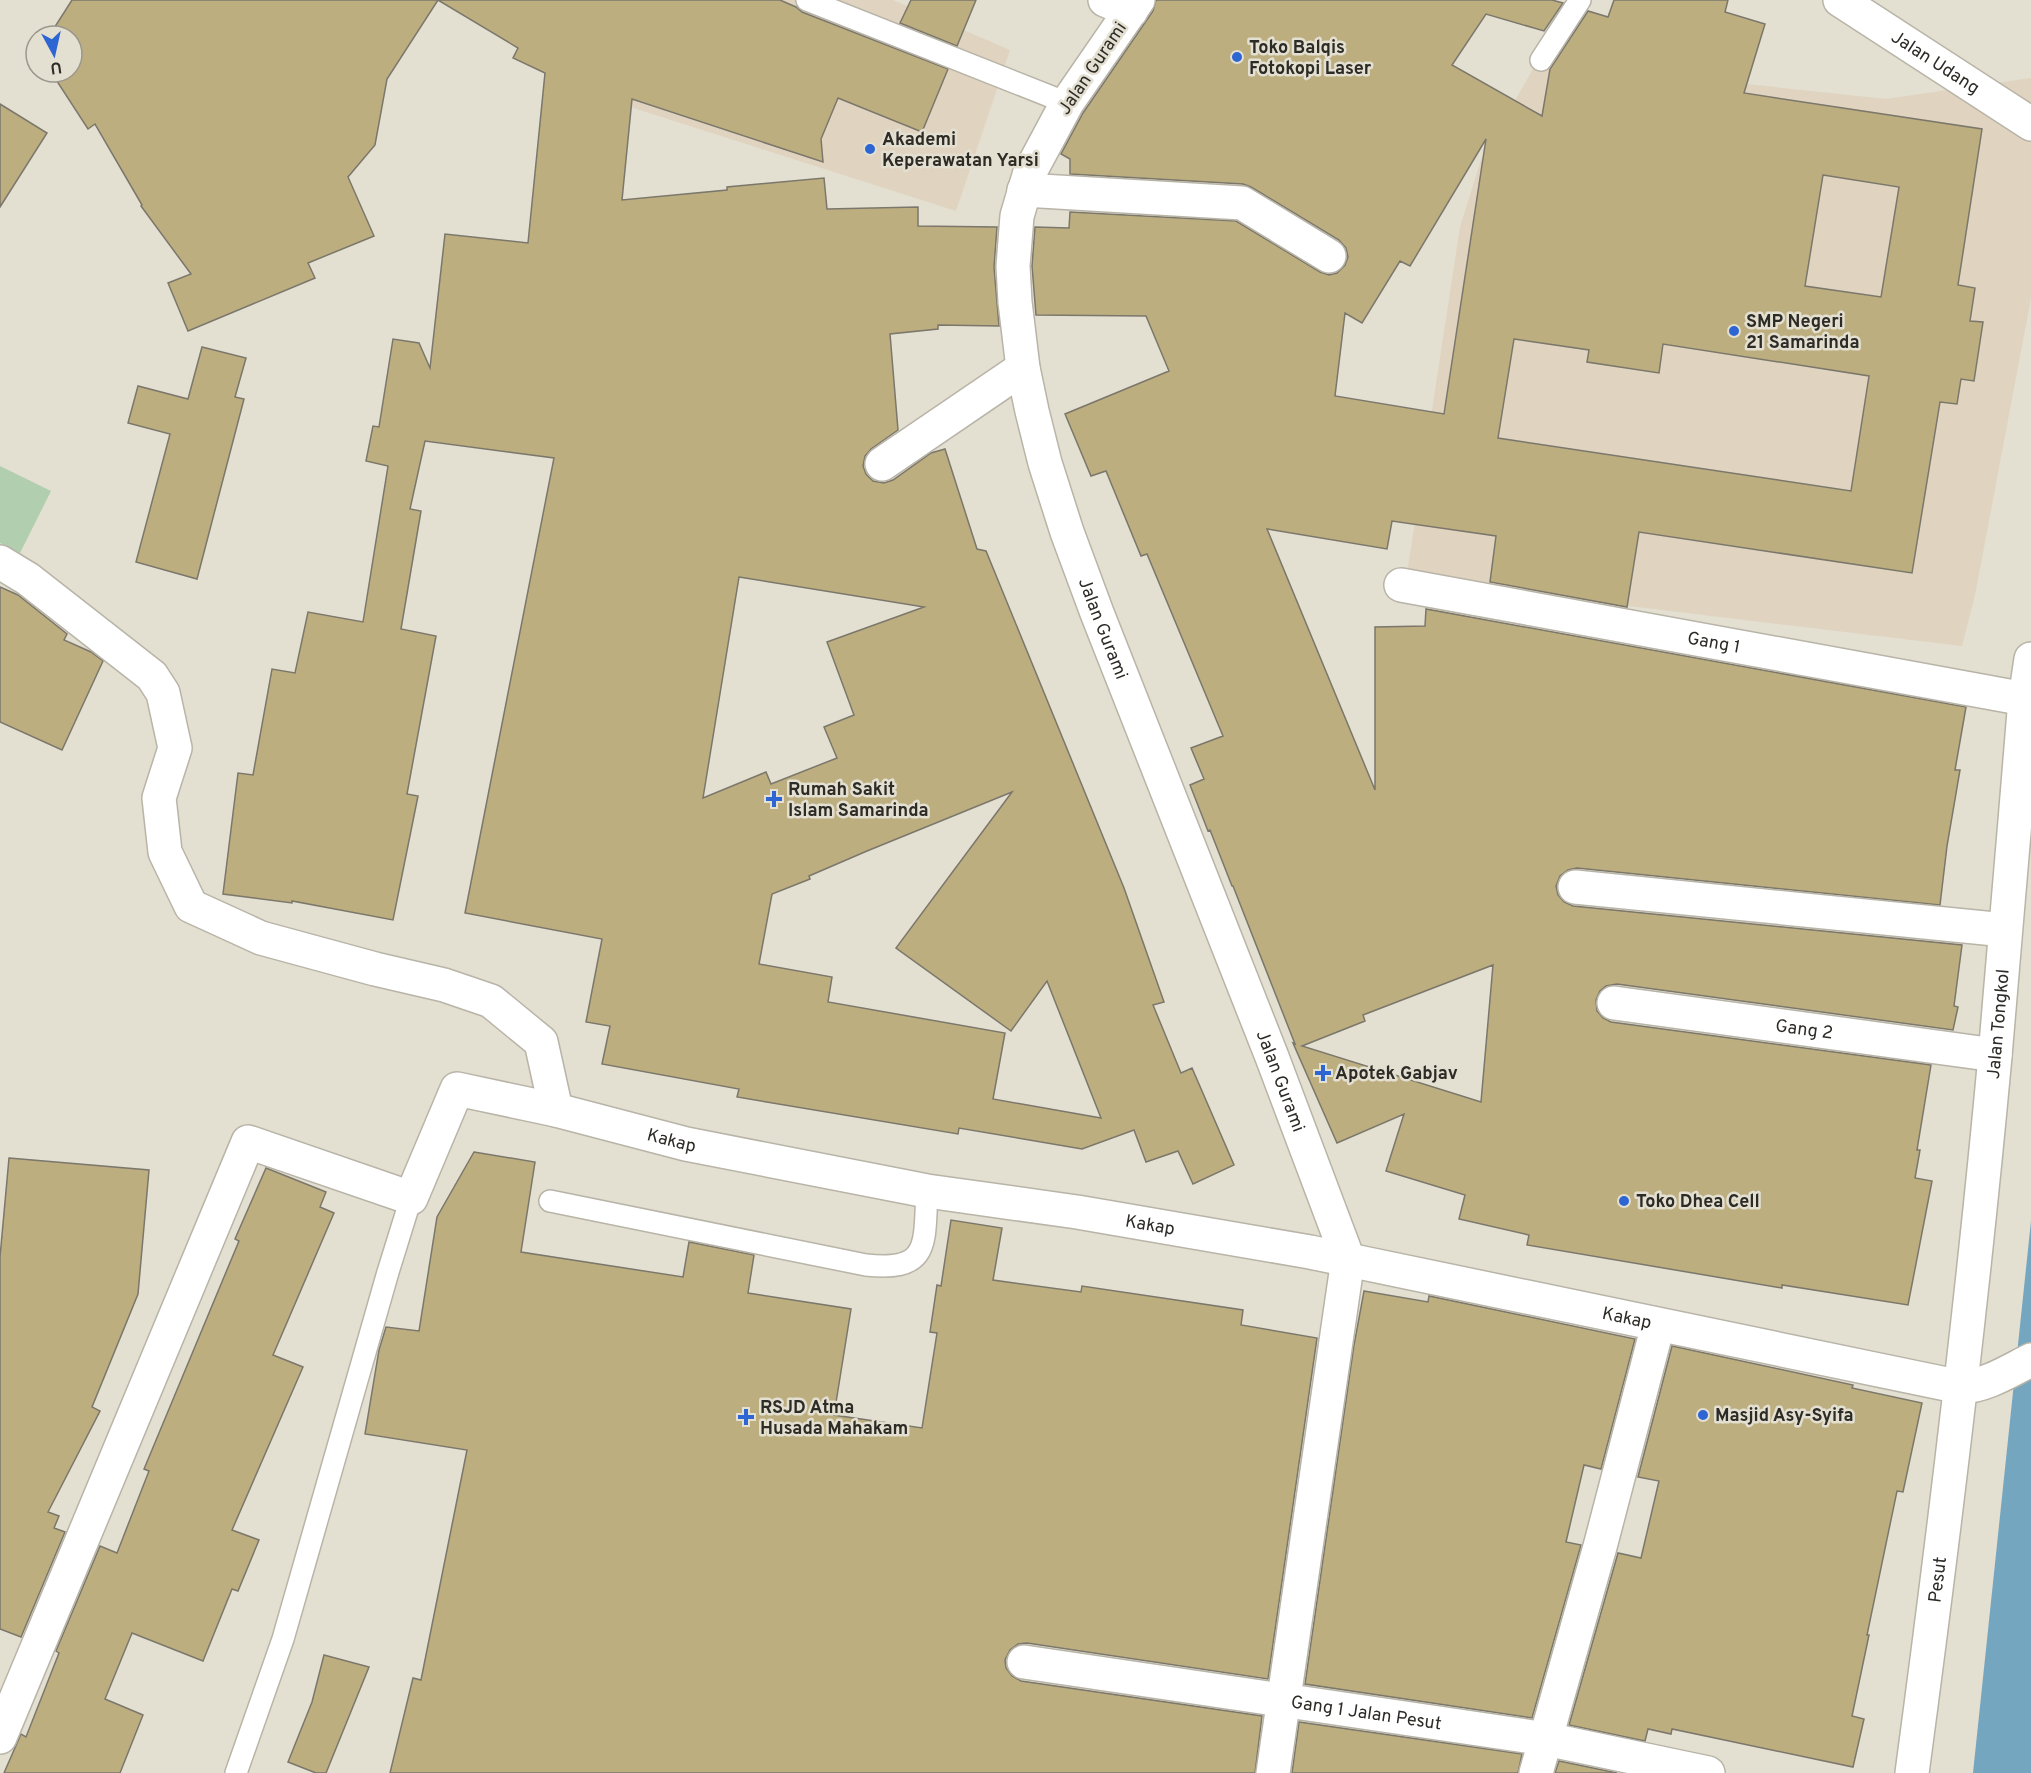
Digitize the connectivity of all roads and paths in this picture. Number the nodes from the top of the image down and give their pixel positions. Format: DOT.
graph roads {
  1 [pos="807,0"];
  2 [pos="1580,0"];
  3 [pos="1840,0"];
  4 [pos="1125,4"];
  5 [pos="1541,60"];
  6 [pos="1067,103"];
  7 [pos="2031,124"];
  8 [pos="1024,190"];
  9 [pos="1329,256"];
  10 [pos="1023,368"];
  11 [pos="882,464"];
  12 [pos="0,562"];
  13 [pos="1401,585"];
  14 [pos="2031,659"];
  15 [pos="2025,699"];
  16 [pos="1575,886"];
  17 [pos="2005,930"];
  18 [pos="1614,1003"];
  19 [pos="1995,1055"];
  20 [pos="555,1110"];
  21 [pos="927,1191"];
  22 [pos="411,1198"];
  23 [pos="550,1201"];
  24 [pos="1348,1259"];
  25 [pos="1658,1325"];
  26 [pos="2031,1360"];
  27 [pos="1961,1387"];
  28 [pos="1024,1662"];
  29 [pos="1284,1701"];
  30 [pos="0,1737"];
  31 [pos="1546,1739"];
  32 [pos="236,1773"];
  33 [pos="1273,1773"];
  34 [pos="1536,1773"];
  35 [pos="1708,1773"];
  36 [pos="1912,1773"];
  1 -- 6 [label="lane"];
  2 -- 5 [label="lane"];
  3 -- 7 [label="street, Jalan Udang"];
  4 -- 6 [label="street, Jalan Gurami"];
  6 -- 8 [label="street, Jalan Gurami"];
  8 -- 9 [label="street"];
  8 -- 10 [label="street, Jalan Gurami"];
  10 -- 11 [label="street"];
  10 -- 24 [label="street, Jalan Gurami"];
  12 -- 20 [label="street"];
  13 -- 15 [label="street, Gang 1"];
  14 -- 15 [label="street, Jalan Tongkol"];
  15 -- 17 [label="street, Jalan Tongkol"];
  16 -- 17 [label="street"];
  17 -- 19 [label="street, Jalan Tongkol"];
  18 -- 19 [label="street, Gang 2"];
  19 -- 27 [label="street, Jalan Tongkol"];
  20 -- 21 [label="street, Kakap"];
  20 -- 22 [label="street, Kakap"];
  21 -- 23 [label="lane"];
  21 -- 24 [label="street, Kakap"];
  22 -- 30 [label="street"];
  22 -- 32 [label="lane"];
  24 -- 25 [label="street, Kakap"];
  24 -- 29 [label="street"];
  25 -- 27 [label="street, Kakap"];
  25 -- 31 [label="street"];
  26 -- 27 [label="street"];
  27 -- 36 [label="street, Pesut"];
  28 -- 29 [label="street, Gang 1 Jalan Pesut"];
  29 -- 31 [label="street, Gang 1 Jalan Pesut"];
  29 -- 33 [label="street"];
  31 -- 34 [label="street"];
  31 -- 35 [label="street, Gang 1 Jalan Pesut"];
}
